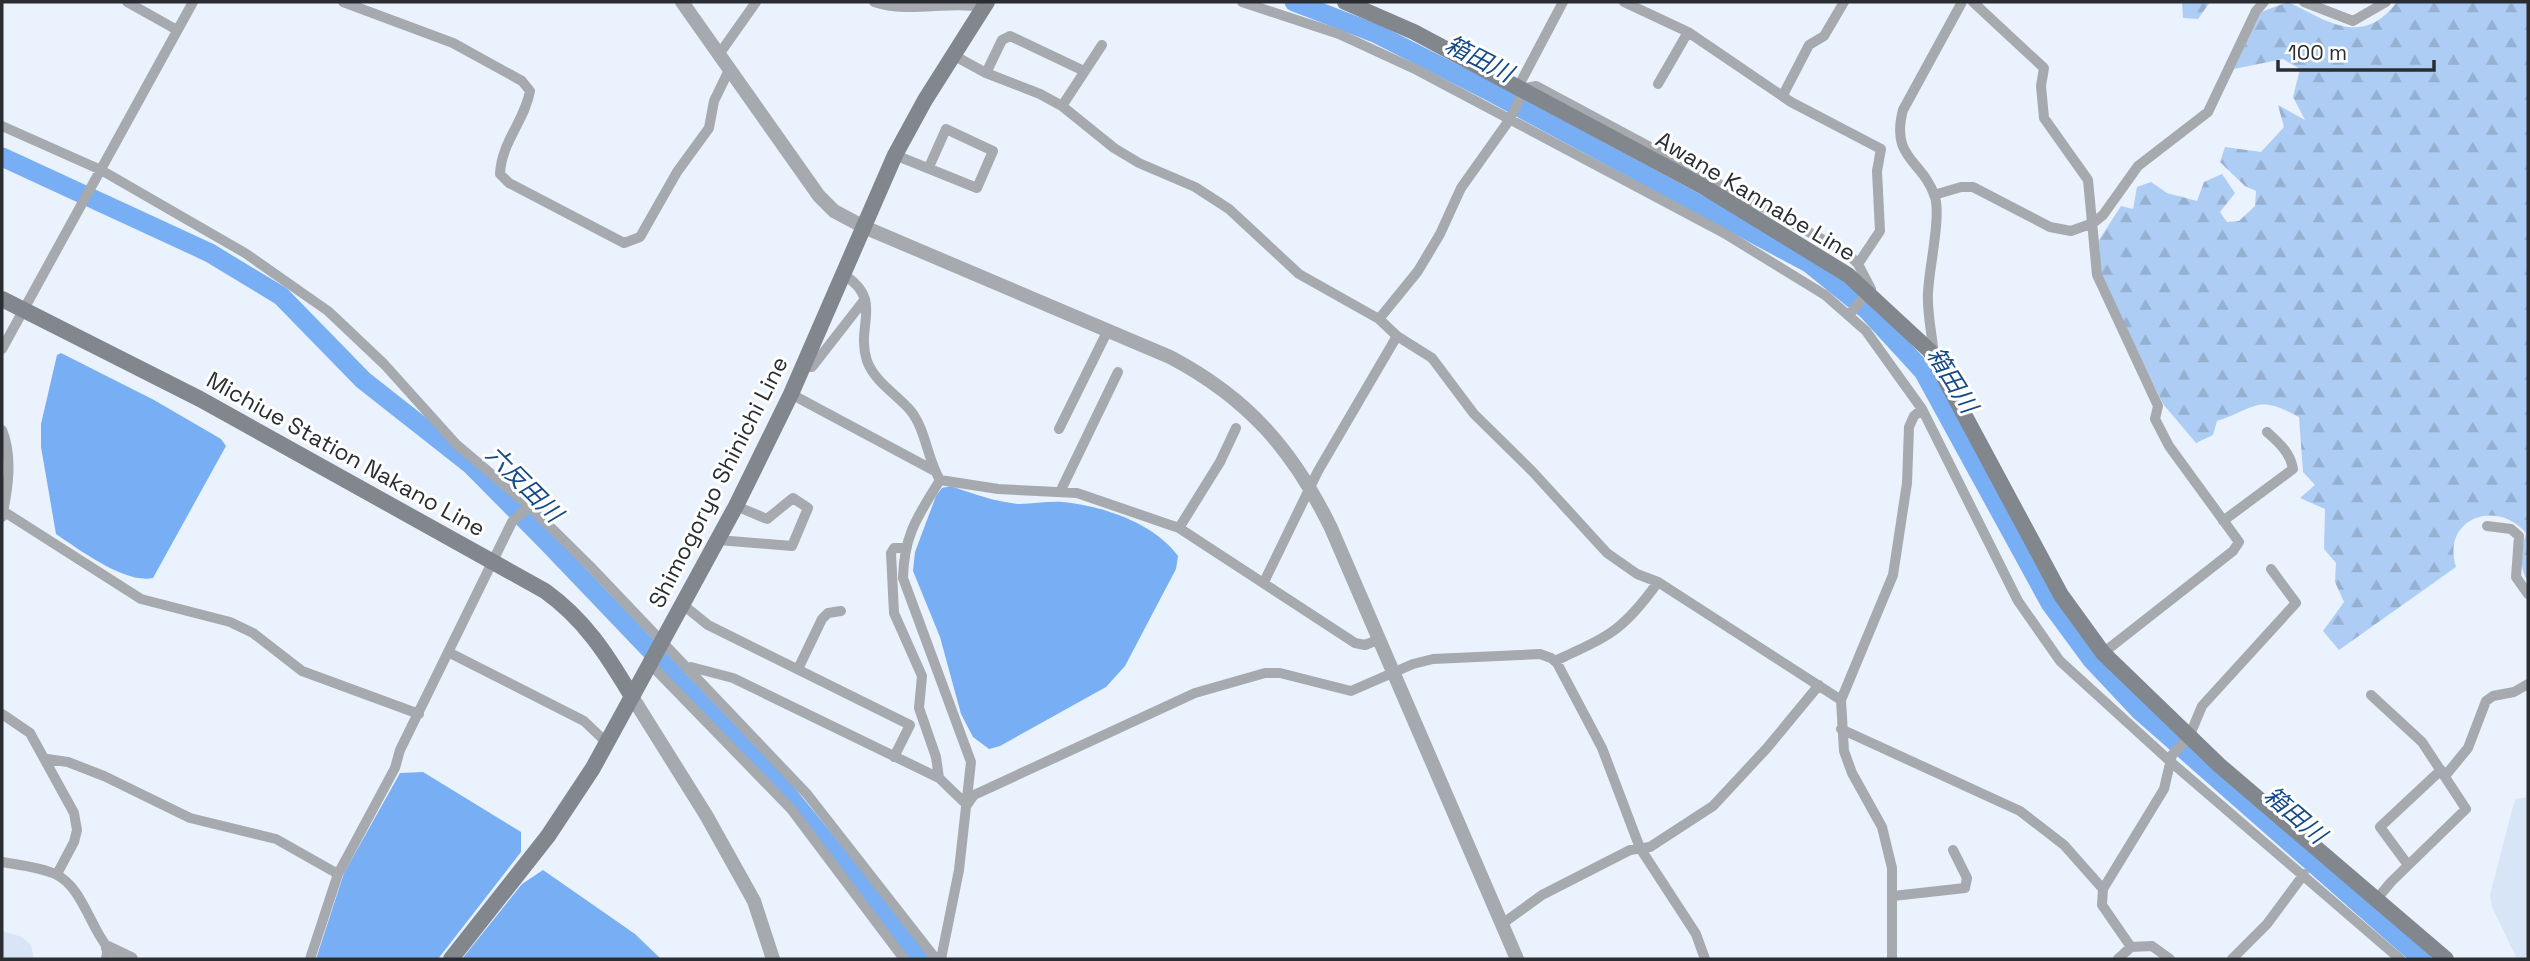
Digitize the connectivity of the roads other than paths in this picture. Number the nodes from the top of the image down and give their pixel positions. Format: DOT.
graph roads {
  1 [pos="127,2"];
  2 [pos="193,2"];
  3 [pos="343,2"];
  4 [pos="682,2"];
  5 [pos="755,2"];
  6 [pos="874,2"];
  7 [pos="1242,2"];
  8 [pos="1345,2"];
  9 [pos="1563,2"];
  10 [pos="1624,2"];
  11 [pos="1844,2"];
  12 [pos="1962,2"];
  13 [pos="1973,2"];
  14 [pos="2264,2"];
  15 [pos="2304,2"];
  16 [pos="2386,2"];
  17 [pos="985,5"];
  18 [pos="177,30"];
  19 [pos="1688,32"];
  20 [pos="1102,45"];
  21 [pos="720,53"];
  22 [pos="953,55"];
  23 [pos="730,68"];
  24 [pos="1084,71"];
  25 [pos="986,73"];
  26 [pos="1658,84"];
  27 [pos="1520,91"];
  28 [pos="1783,95"];
  29 [pos="1062,106"];
  30 [pos="1510,119"];
  31 [pos="2,126"];
  32 [pos="1897,140"];
  33 [pos="1882,149"];
  34 [pos="895,155"];
  35 [pos="929,167"];
  36 [pos="99,173"];
  37 [pos="1934,195"];
  38 [pos="2093,223"];
  39 [pos="864,227"];
  40 [pos="1858,264"];
  41 [pos="843,274"];
  42 [pos="1868,293"];
  43 [pos="2,299"];
  44 [pos="865,299"];
  45 [pos="23,309"];
  46 [pos="1849,315"];
  47 [pos="1379,319"];
  48 [pos="1108,330"];
  49 [pos="1397,337"];
  50 [pos="2,349"];
  51 [pos="1930,351"];
  52 [pos="803,367"];
  53 [pos="1118,372"];
  54 [pos="791,394"];
  55 [pos="1922,409"];
  56 [pos="1236,428"];
  57 [pos="1059,429"];
  58 [pos="2,430"];
  59 [pos="2267,432"];
  60 [pos="933,470"];
  61 [pos="940,480"];
  62 [pos="1310,485"];
  63 [pos="1060,492"];
  64 [pos="529,506"];
  65 [pos="736,506"];
  66 [pos="2,514"];
  67 [pos="2223,521"];
  68 [pos="2487,526"];
  69 [pos="1179,528"];
  70 [pos="718,540"];
  71 [pos="904,548"];
  72 [pos="495,562"];
  73 [pos="2271,569"];
  74 [pos="1264,582"];
  75 [pos="1658,582"];
  76 [pos="2528,594"];
  77 [pos="682,604"];
  78 [pos="841,611"];
  79 [pos="1380,639"];
  80 [pos="660,644"];
  81 [pos="448,652"];
  82 [pos="2103,653"];
  83 [pos="1555,661"];
  84 [pos="650,662"];
  85 [pos="798,669"];
  86 [pos="688,670"];
  87 [pos="1393,674"];
  88 [pos="2528,684"];
  89 [pos="1819,685"];
  90 [pos="631,695"];
  91 [pos="2371,695"];
  92 [pos="1841,700"];
  93 [pos="2,714"];
  94 [pos="419,714"];
  95 [pos="1841,729"];
  96 [pos="2188,738"];
  97 [pos="607,743"];
  98 [pos="894,757"];
  99 [pos="47,759"];
  100 [pos="2172,759"];
  101 [pos="2443,773"];
  102 [pos="939,778"];
  103 [pos="967,805"];
  104 [pos="1640,848"];
  105 [pos="1953,849"];
  106 [pos="2,862"];
  107 [pos="2408,865"];
  108 [pos="57,874"];
  109 [pos="338,874"];
  110 [pos="2304,874"];
  111 [pos="2103,890"];
  112 [pos="1893,896"];
  113 [pos="2376,900"];
  114 [pos="1502,924"];
  115 [pos="2131,947"];
  116 [pos="107,954"];
  117 [pos="1895,957"];
  118 [pos="131,959"];
  119 [pos="310,959"];
  120 [pos="451,959"];
  121 [pos="773,959"];
  122 [pos="904,959"];
  123 [pos="938,959"];
  124 [pos="1517,959"];
  125 [pos="1705,959"];
  126 [pos="2118,959"];
  127 [pos="2170,959"];
  128 [pos="2232,959"];
  129 [pos="2400,959"];
  130 [pos="2446,959"];
  1 -- 18 [label="street"];
  2 -- 18 [label="street"];
  3 -- 23 [label="street"];
  4 -- 21 [label="street"];
  5 -- 21 [label="street"];
  6 -- 17 [label="street"];
  7 -- 30 [label="street"];
  8 -- 27 [label="main road, Awane Kannabe Line"];
  9 -- 27 [label="street"];
  10 -- 19 [label="street"];
  11 -- 28 [label="street"];
  12 -- 32 [label="street"];
  13 -- 38 [label="street"];
  14 -- 38 [label="street"];
  15 -- 16 [label="street"];
  17 -- 22 [label="main road, Shimogoryo Shinichi Line"];
  18 -- 36 [label="street"];
  19 -- 26 [label="street"];
  19 -- 28 [label="street"];
  20 -- 24 [label="street"];
  21 -- 23 [label="street"];
  22 -- 25 [label="street"];
  22 -- 34 [label="main road, Shimogoryo Shinichi Line"];
  23 -- 39 [label="street"];
  24 -- 25 [label="street"];
  24 -- 29 [label="street"];
  25 -- 29 [label="street"];
  27 -- 30 [label="street"];
  27 -- 40 [label="street"];
  27 -- 42 [label="main road, Awane Kannabe Line"];
  28 -- 33 [label="street"];
  29 -- 47 [label="street"];
  30 -- 46 [label="street"];
  30 -- 47 [label="street"];
  31 -- 36 [label="street"];
  32 -- 33 [label="street"];
  32 -- 37 [label="street"];
  33 -- 40 [label="street"];
  34 -- 35 [label="street"];
  34 -- 39 [label="main road, Shimogoryo Shinichi Line"];
  35 -- 35 [label="street"];
  36 -- 45 [label="street"];
  36 -- 64 [label="street"];
  37 -- 38 [label="street"];
  37 -- 51 [label="street"];
  38 -- 67 [label="street"];
  39 -- 41 [label="main road, Shimogoryo Shinichi Line"];
  39 -- 48 [label="street"];
  40 -- 42 [label="street"];
  41 -- 44 [label="street"];
  41 -- 52 [label="main road, Shimogoryo Shinichi Line"];
  42 -- 46 [label="street"];
  42 -- 51 [label="main road, Awane Kannabe Line"];
  43 -- 45 [label="main road, Michiue Station Nakano Line"];
  44 -- 52 [label="street"];
  44 -- 60 [label="street"];
  45 -- 50 [label="street"];
  45 -- 72 [label="main road, Michiue Station Nakano Line"];
  46 -- 55 [label="street"];
  47 -- 49 [label="street"];
  48 -- 57 [label="street"];
  48 -- 62 [label="street"];
  49 -- 62 [label="street"];
  49 -- 75 [label="street"];
  51 -- 82 [label="main road, Awane Kannabe Line"];
  52 -- 54 [label="main road, Shimogoryo Shinichi Line"];
  53 -- 63 [label="street"];
  54 -- 60 [label="street"];
  54 -- 65 [label="main road, Shimogoryo Shinichi Line"];
  55 -- 92 [label="street"];
  55 -- 100 [label="street"];
  56 -- 69 [label="street"];
  58 -- 66 [label="street"];
  59 -- 67 [label="street"];
  60 -- 61 [label="street"];
  61 -- 63 [label="street"];
  61 -- 71 [label="street"];
  62 -- 74 [label="street"];
  62 -- 79 [label="street"];
  63 -- 69 [label="street"];
  64 -- 72 [label="street"];
  64 -- 80 [label="street"];
  65 -- 70 [label="main road, Shimogoryo Shinichi Line"];
  65 -- 70 [label="street"];
  66 -- 94 [label="street"];
  67 -- 82 [label="street"];
  68 -- 76 [label="street"];
  69 -- 74 [label="street"];
  70 -- 77 [label="main road, Shimogoryo Shinichi Line"];
  71 -- 102 [label="street"];
  71 -- 103 [label="street"];
  72 -- 81 [label="street"];
  72 -- 90 [label="main road, Michiue Station Nakano Line"];
  73 -- 96 [label="street"];
  74 -- 79 [label="street"];
  75 -- 83 [label="street"];
  75 -- 89 [label="street"];
  77 -- 80 [label="main road, Shimogoryo Shinichi Line"];
  77 -- 85 [label="street"];
  78 -- 85 [label="street"];
  79 -- 87 [label="street"];
  80 -- 84 [label="main road, Shimogoryo Shinichi Line"];
  80 -- 86 [label="street"];
  81 -- 94 [label="street"];
  81 -- 97 [label="street"];
  82 -- 96 [label="main road, Awane Kannabe Line"];
  83 -- 87 [label="street"];
  83 -- 104 [label="street"];
  84 -- 90 [label="main road, Shimogoryo Shinichi Line"];
  84 -- 122 [label="street"];
  85 -- 98 [label="street"];
  86 -- 98 [label="street"];
  86 -- 123 [label="street"];
  87 -- 103 [label="street"];
  87 -- 114 [label="street"];
  88 -- 101 [label="street"];
  89 -- 92 [label="street"];
  89 -- 104 [label="street"];
  90 -- 97 [label="main road, Shimogoryo Shinichi Line"];
  90 -- 121 [label="street"];
  91 -- 101 [label="street"];
  92 -- 95 [label="street"];
  93 -- 99 [label="street"];
  94 -- 109 [label="street"];
  95 -- 111 [label="street"];
  95 -- 112 [label="street"];
  96 -- 100 [label="street"];
  96 -- 113 [label="main road, Awane Kannabe Line"];
  97 -- 120 [label="main road, Shimogoryo Shinichi Line"];
  98 -- 102 [label="street"];
  99 -- 108 [label="street"];
  99 -- 109 [label="street"];
  100 -- 110 [label="street"];
  100 -- 111 [label="street"];
  101 -- 107 [label="street"];
  101 -- 107 [label="street"];
  102 -- 103 [label="street"];
  103 -- 123 [label="street"];
  104 -- 114 [label="street"];
  104 -- 125 [label="street"];
  105 -- 112 [label="street"];
  106 -- 108 [label="street"];
  107 -- 113 [label="street"];
  108 -- 116 [label="street"];
  109 -- 119 [label="street"];
  110 -- 128 [label="street"];
  110 -- 129 [label="street"];
  111 -- 115 [label="street"];
  112 -- 117 [label="street"];
  113 -- 130 [label="main road, Awane Kannabe Line"];
  114 -- 124 [label="street"];
  115 -- 126 [label="street"];
  115 -- 127 [label="street"];
  116 -- 118 [label="street"];
}
